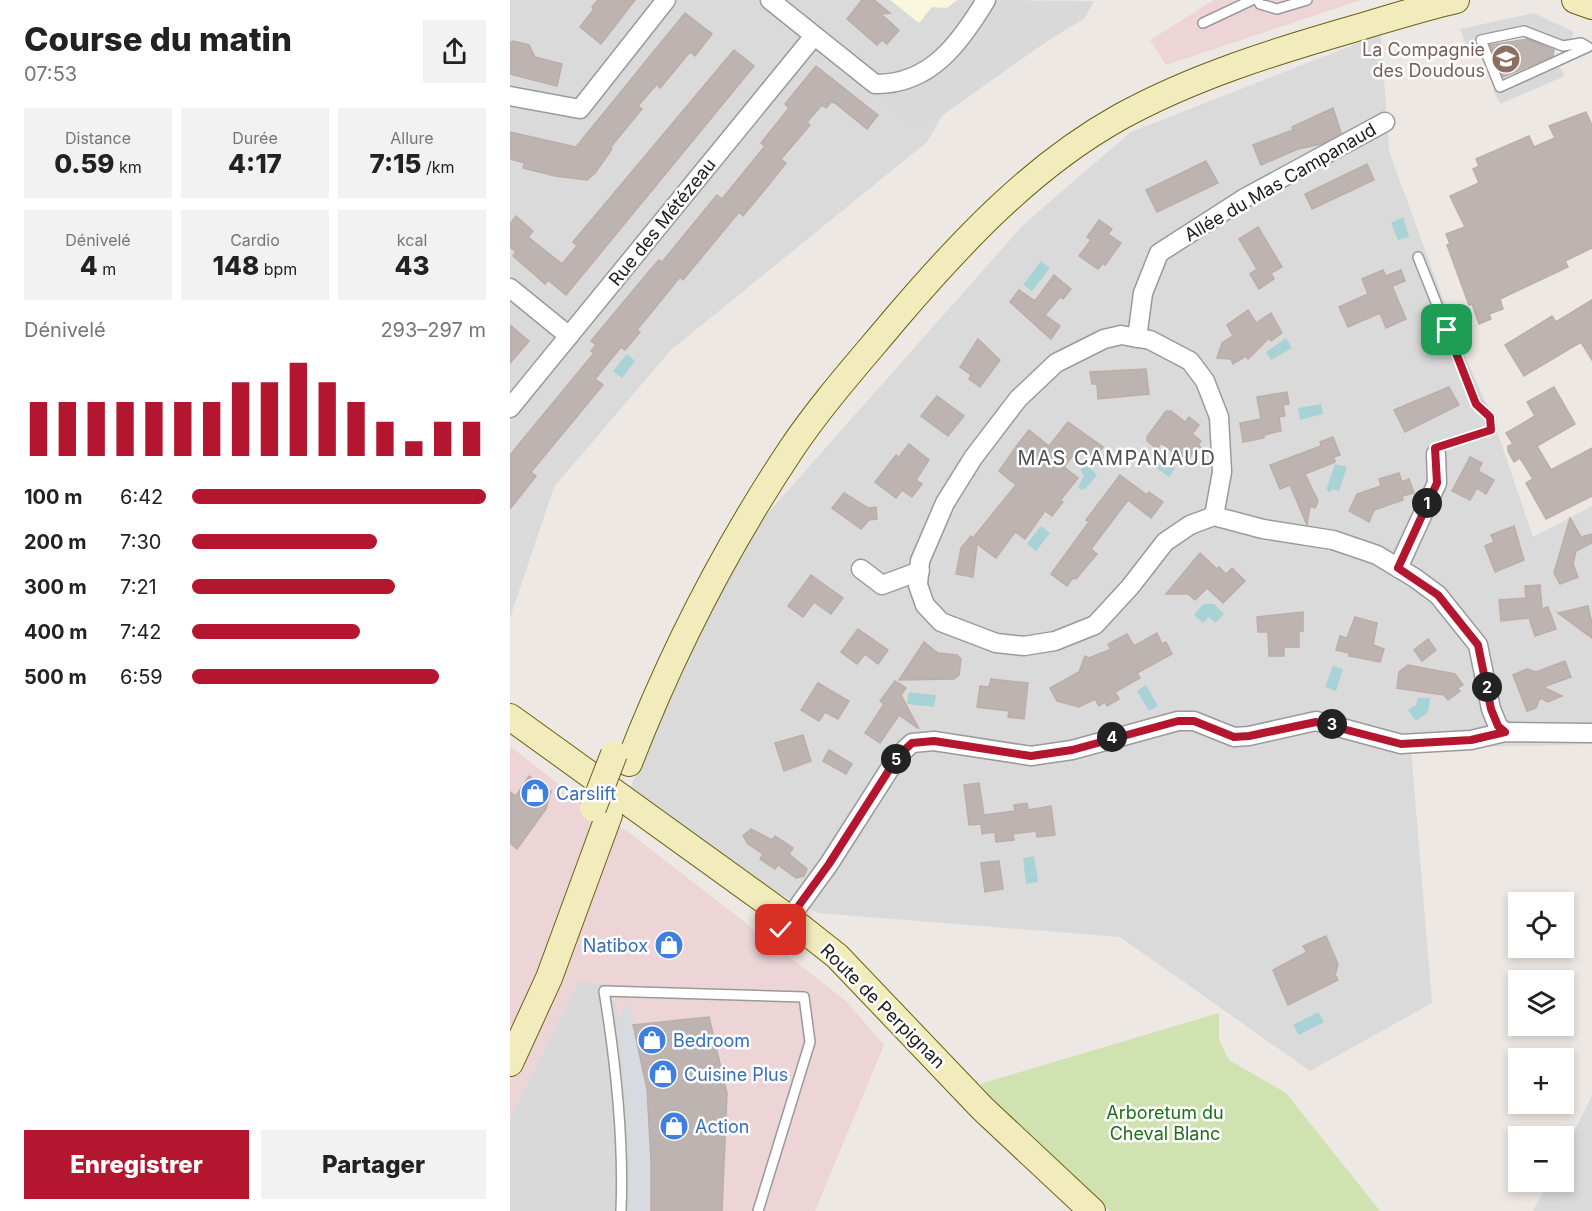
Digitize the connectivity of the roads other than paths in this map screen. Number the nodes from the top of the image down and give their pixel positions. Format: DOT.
graph roads {
  1 [pos="770,0"];
  2 [pos="986,0"];
  3 [pos="1252,0"];
  4 [pos="1258,0"];
  5 [pos="1307,0"];
  6 [pos="1396,0"];
  7 [pos="1456,0"];
  8 [pos="1575,0"];
  9 [pos="662,1"];
  10 [pos="1592,6"];
  11 [pos="1203,23"];
  12 [pos="814,36"];
  13 [pos="1590,49"];
  14 [pos="510,96"];
  15 [pos="1385,122"];
  16 [pos="1418,257"];
  17 [pos="510,288"];
  18 [pos="569,336"];
  19 [pos="1137,338"];
  20 [pos="510,408"];
  21 [pos="1436,454"];
  22 [pos="1214,516"];
  23 [pos="1398,568"];
  24 [pos="861,569"];
  25 [pos="920,571"];
  26 [pos="510,717"];
  27 [pos="1505,732"];
  28 [pos="1592,733"];
  29 [pos="621,759"];
  30 [pos="601,811"];
  31 [pos="786,924"];
  32 [pos="510,1023"];
  33 [pos="510,1063"];
  34 [pos="621,1211"];
  35 [pos="758,1211"];
  36 [pos="1092,1211"];
  1 -- 12 [label="street"];
  2 -- 12 [label="street"];
  3 -- 11 [label="lane"];
  4 -- 5 [label="lane"];
  6 -- 29 [label="main road"];
  7 -- 29 [label="main road"];
  8 -- 10 [label="main road"];
  9 -- 14 [label="street"];
  12 -- 18 [label="street, Rue des Métézeau"];
  13 -- 13 [label="lane"];
  15 -- 19 [label="street, Allée du Mas Campanaud"];
  16 -- 21 [label="lane"];
  17 -- 18 [label="street"];
  18 -- 20 [label="street, Rue des Métézeau"];
  19 -- 22 [label="street"];
  19 -- 25 [label="street"];
  21 -- 23 [label="street"];
  22 -- 23 [label="street"];
  22 -- 25 [label="street"];
  23 -- 27 [label="street"];
  24 -- 25 [label="street"];
  26 -- 31 [label="main road, Route de Perpignan"];
  27 -- 28 [label="street"];
  27 -- 31 [label="street"];
  29 -- 30 [label="main road"];
  30 -- 32 [label="main road"];
  30 -- 33 [label="main road"];
  31 -- 36 [label="main road, Route de Perpignan"];
  34 -- 35 [label="lane"];
}
